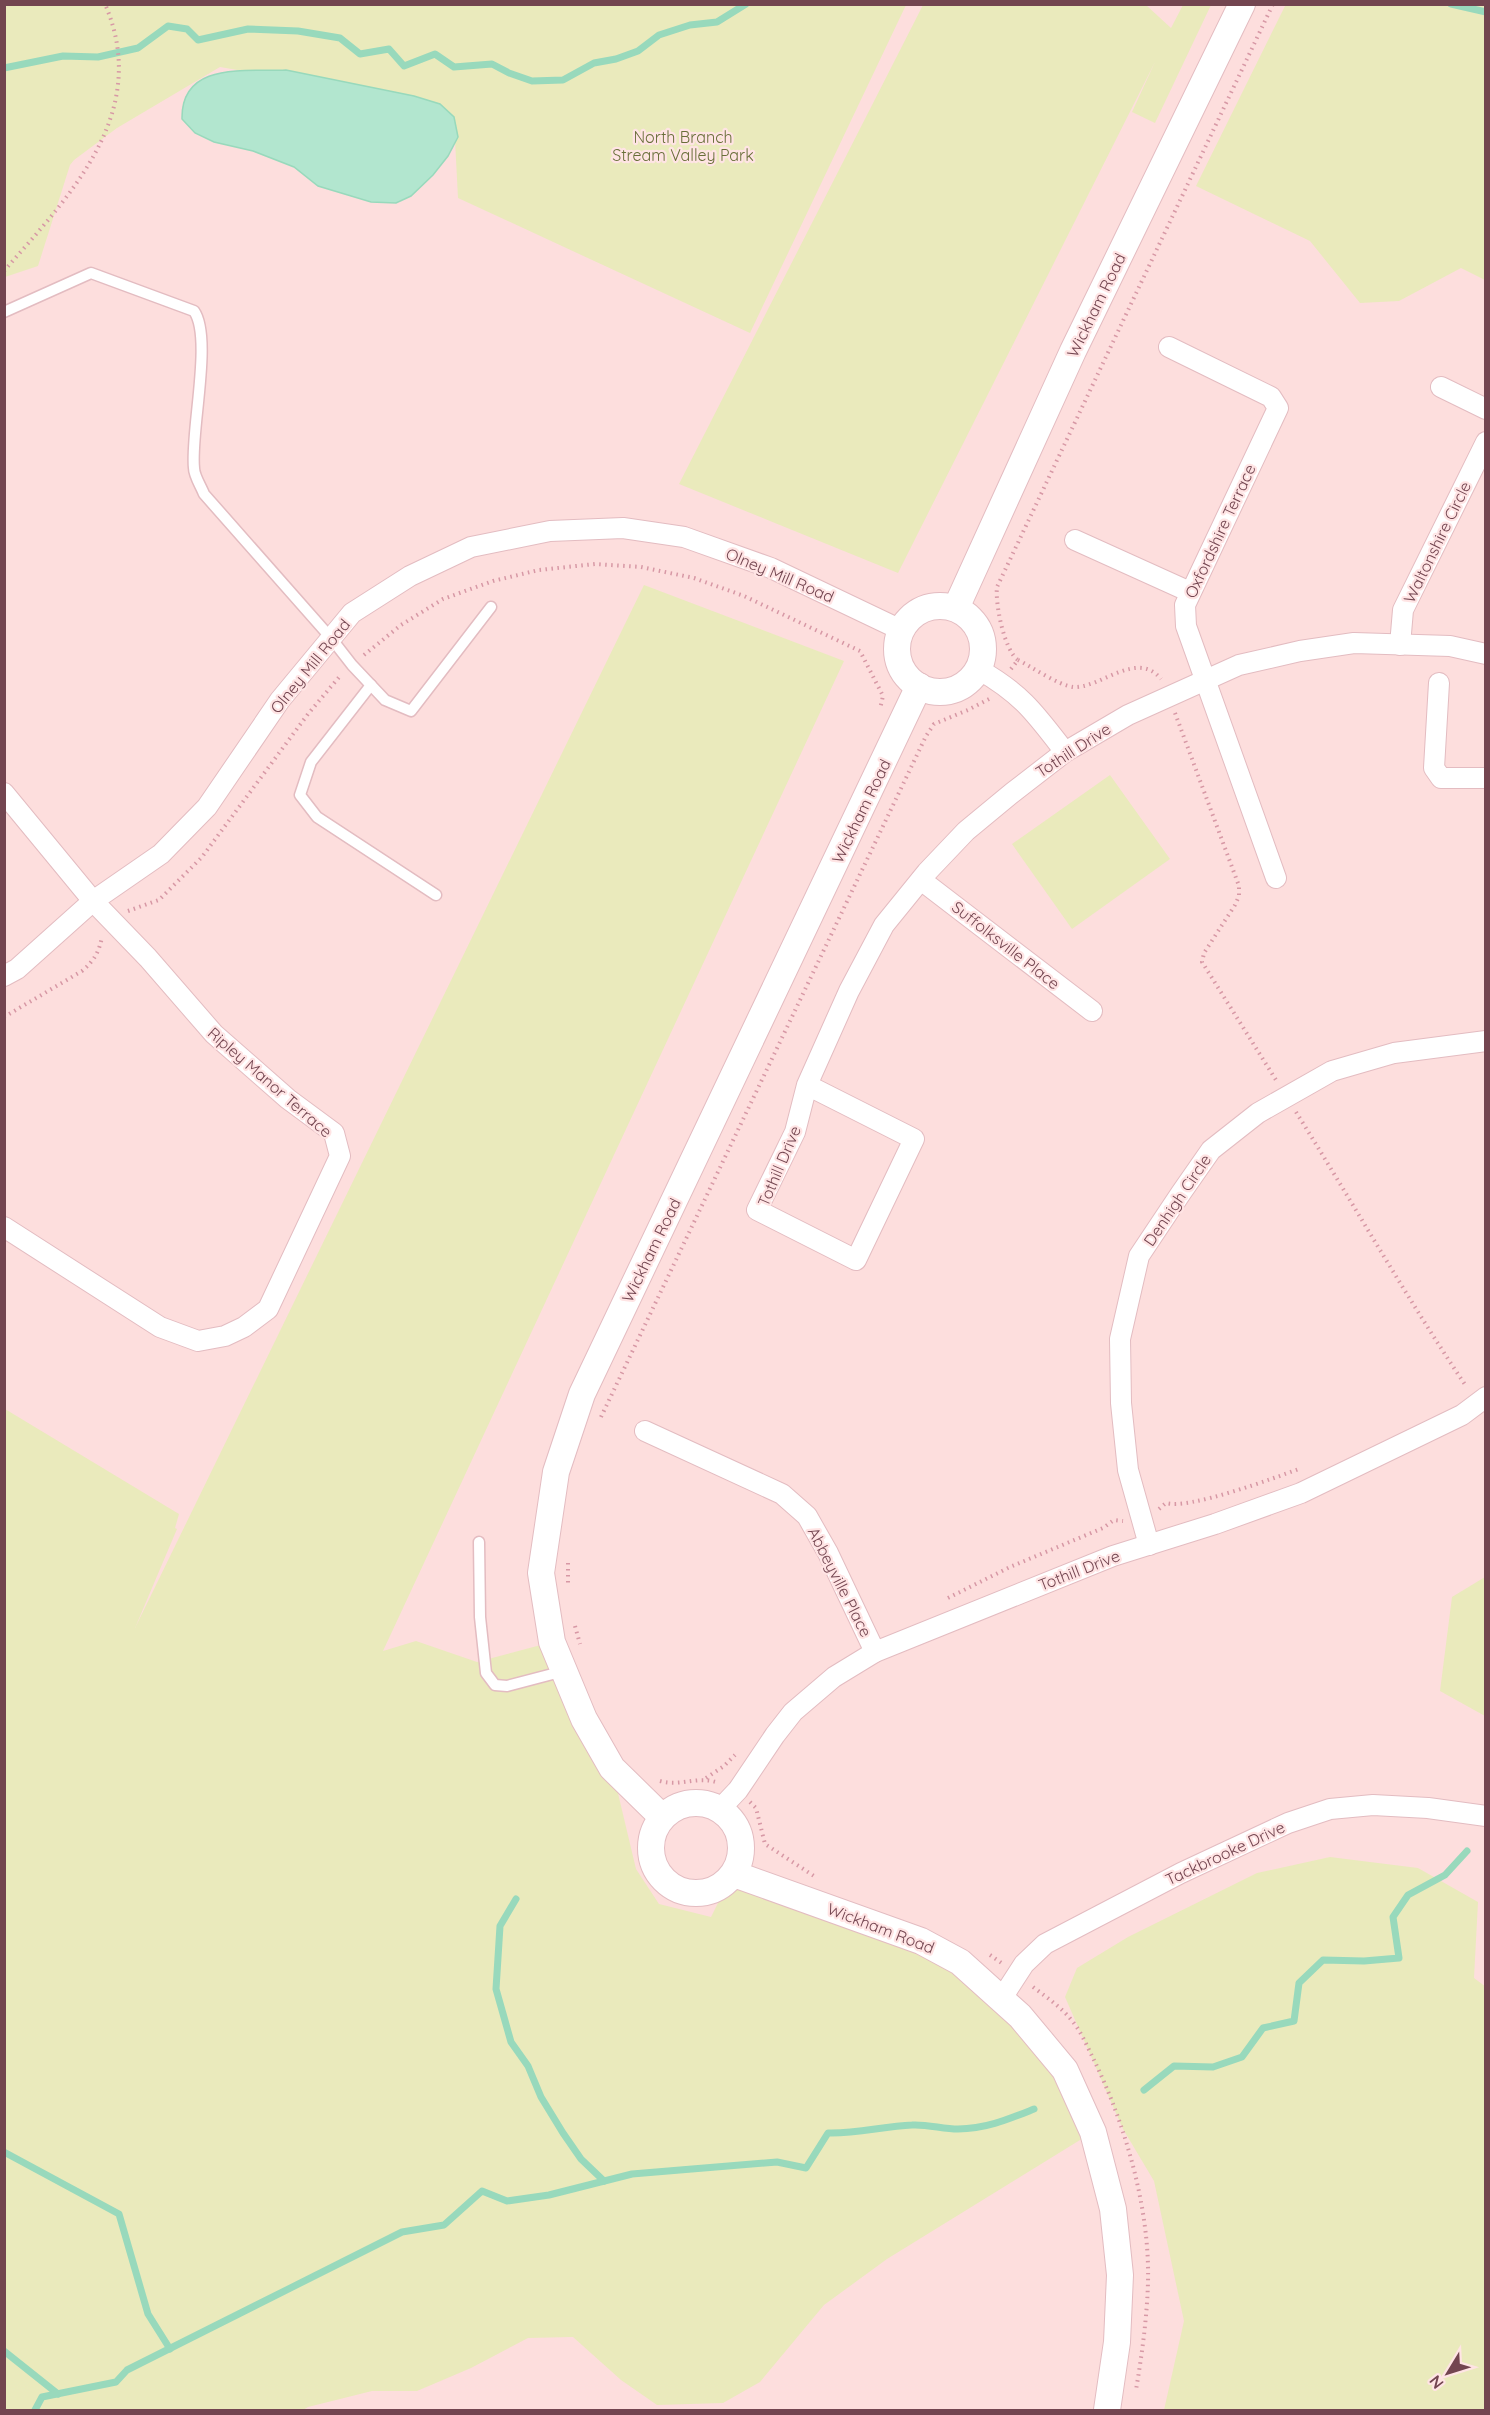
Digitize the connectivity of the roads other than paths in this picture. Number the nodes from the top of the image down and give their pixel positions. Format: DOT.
graph roads {
  1 [pos="1242,4"];
  2 [pos="4,312"];
  3 [pos="1169,347"];
  4 [pos="1442,387"];
  5 [pos="1485,409"];
  6 [pos="1485,442"];
  7 [pos="1075,540"];
  8 [pos="1190,592"];
  9 [pos="491,607"];
  10 [pos="956,609"];
  11 [pos="902,630"];
  12 [pos="331,639"];
  13 [pos="1400,645"];
  14 [pos="1485,654"];
  15 [pos="978,669"];
  16 [pos="1205,680"];
  17 [pos="1439,682"];
  18 [pos="371,685"];
  19 [pos="919,686"];
  20 [pos="1065,752"];
  21 [pos="1485,778"];
  22 [pos="4,793"];
  23 [pos="1276,878"];
  24 [pos="921,880"];
  25 [pos="436,895"];
  26 [pos="93,901"];
  27 [pos="4,976"];
  28 [pos="1092,1011"];
  29 [pos="1485,1041"];
  30 [pos="807,1085"];
  31 [pos="4,1227"];
  32 [pos="1485,1398"];
  33 [pos="645,1431"];
  34 [pos="479,1542"];
  35 [pos="1149,1545"];
  36 [pos="875,1652"];
  37 [pos="564,1670"];
  38 [pos="720,1809"];
  39 [pos="1485,1816"];
  40 [pos="662,1817"];
  41 [pos="734,1874"];
  42 [pos="1002,1998"];
  43 [pos="1107,2410"];
  1 -- 10 [label="street, Wickham Road"];
  2 -- 12 [label="lane"];
  3 -- 8 [label="street, Oxfordshire Terrace"];
  4 -- 5 [label="street"];
  6 -- 13 [label="street, Waltonshire Circle"];
  7 -- 8 [label="street"];
  8 -- 16 [label="street, Oxfordshire Terrace"];
  9 -- 18 [label="lane"];
  10 -- 11 [label="street"];
  10 -- 15 [label="street"];
  11 -- 12 [label="street, Olney Mill Road"];
  11 -- 19 [label="street"];
  12 -- 18 [label="lane"];
  12 -- 26 [label="street, Olney Mill Road"];
  13 -- 14 [label="street, Tothill Drive"];
  13 -- 16 [label="street, Tothill Drive"];
  15 -- 19 [label="street"];
  15 -- 20 [label="street"];
  16 -- 20 [label="street, Tothill Drive"];
  16 -- 23 [label="street, Oxfordshire Terrace"];
  17 -- 21 [label="street"];
  18 -- 25 [label="lane"];
  19 -- 37 [label="street, Wickham Road"];
  20 -- 24 [label="street, Tothill Drive"];
  22 -- 26 [label="street, Ripley Manor Terrace"];
  24 -- 28 [label="street, Suffolksville Place"];
  24 -- 30 [label="street, Tothill Drive"];
  26 -- 27 [label="street, Olney Mill Road"];
  26 -- 31 [label="street, Ripley Manor Terrace"];
  29 -- 35 [label="street, Denhigh Circle"];
  30 -- 30 [label="street, Tothill Drive"];
  32 -- 35 [label="street, Tothill Drive"];
  33 -- 36 [label="street, Abbeyville Place"];
  34 -- 37 [label="lane"];
  35 -- 36 [label="street, Tothill Drive"];
  36 -- 38 [label="street, Tothill Drive"];
  37 -- 40 [label="street, Wickham Road"];
  38 -- 40 [label="street"];
  38 -- 41 [label="street"];
  39 -- 42 [label="street, Tackbrooke Drive"];
  40 -- 41 [label="street"];
  41 -- 42 [label="street, Wickham Road"];
  42 -- 43 [label="street, Wickham Road"];
}
